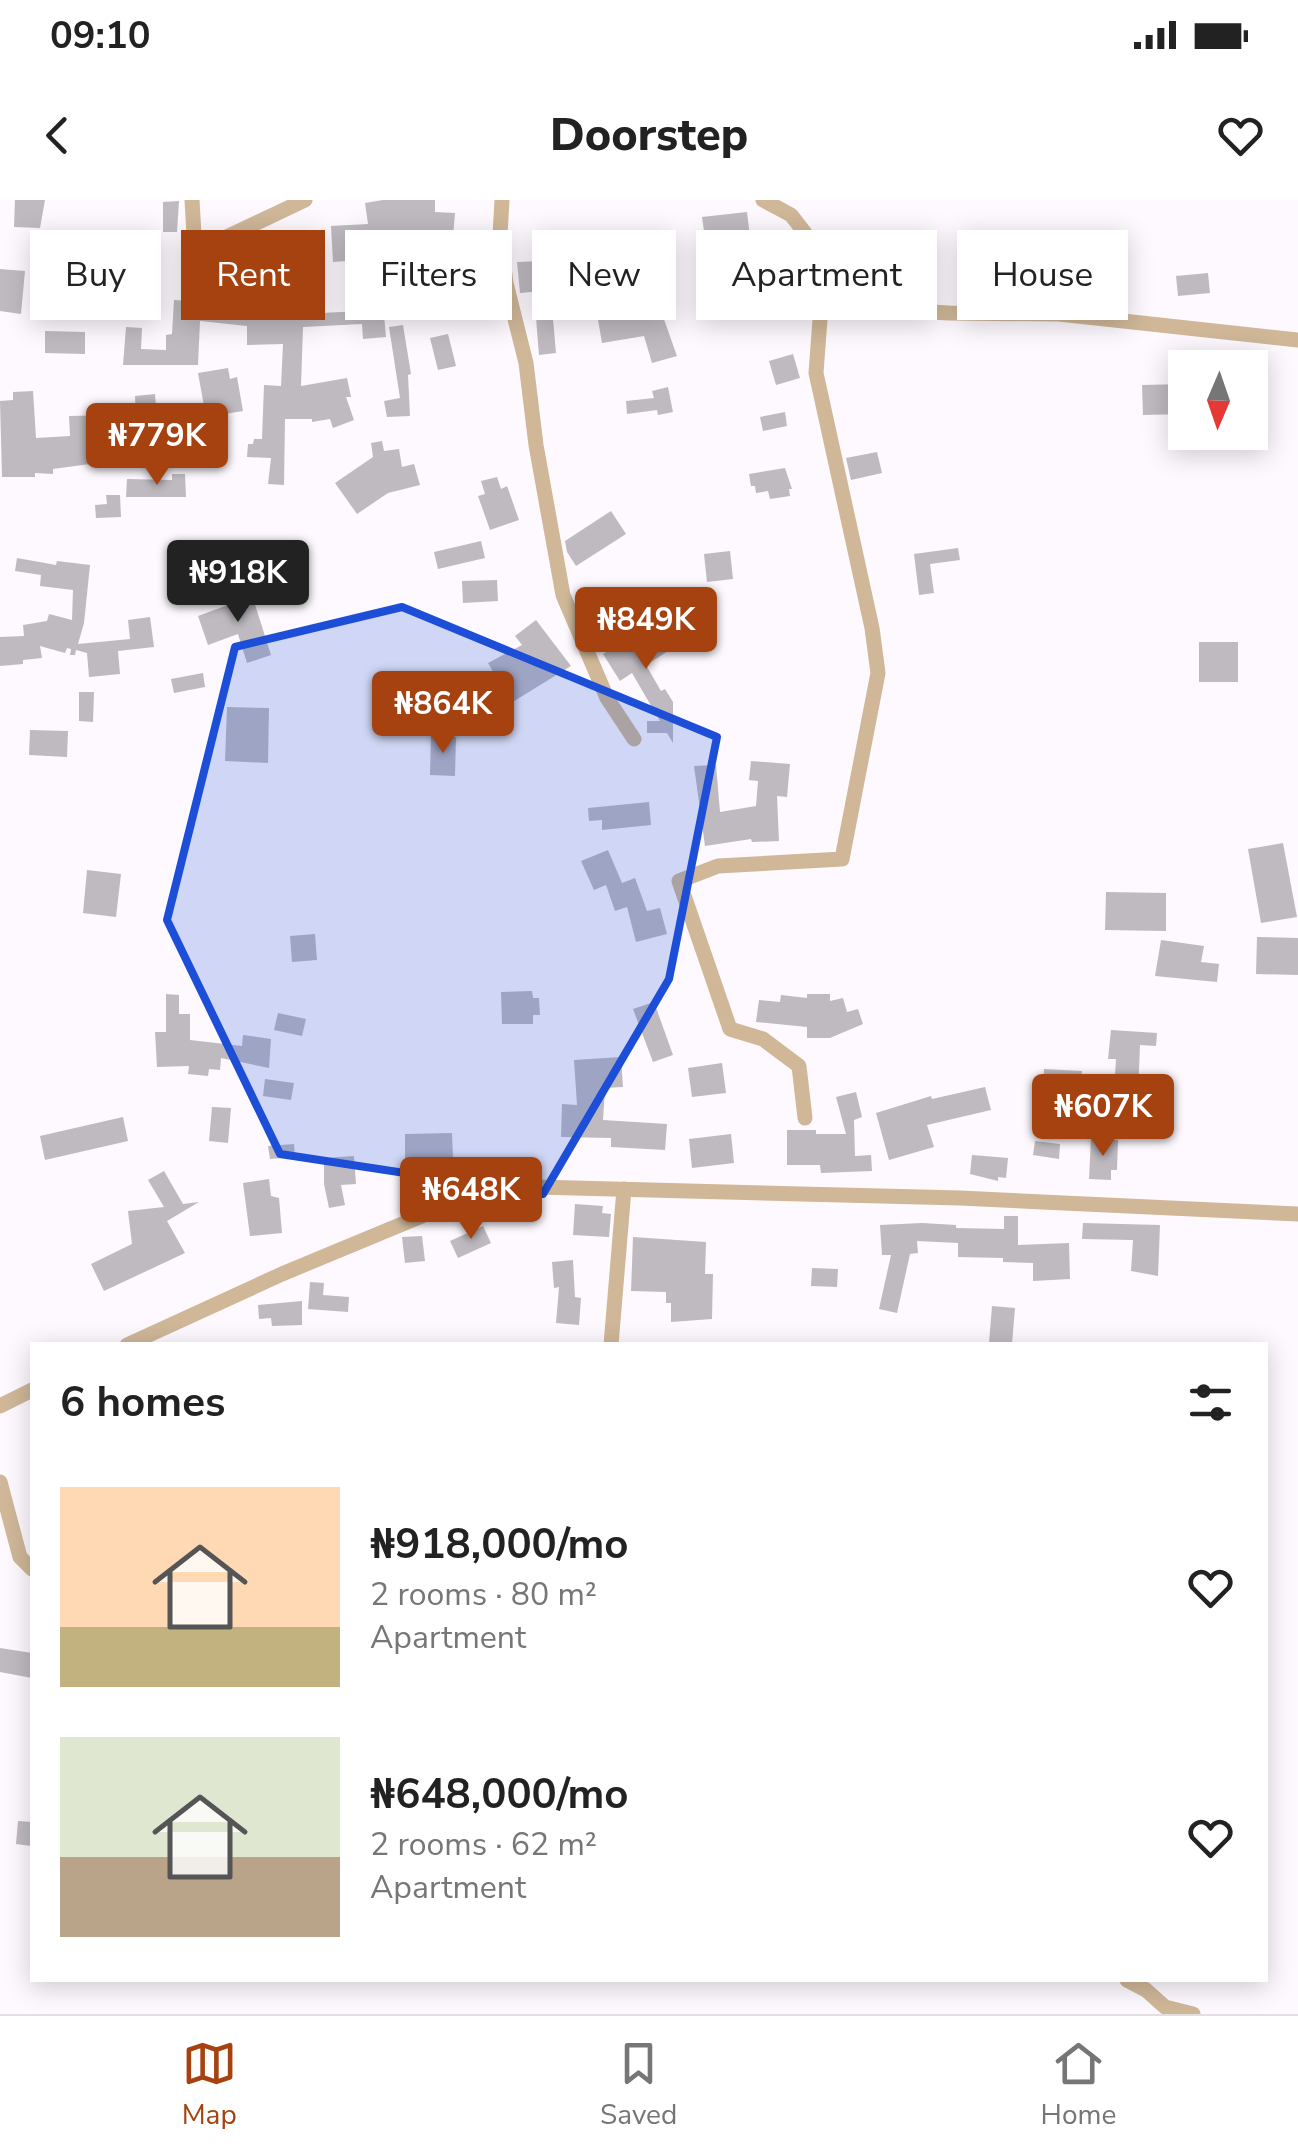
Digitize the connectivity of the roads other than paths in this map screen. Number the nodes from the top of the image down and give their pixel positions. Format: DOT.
graph roads {
  1 [pos="192,200"];
  2 [pos="305,200"];
  3 [pos="502,200"];
  4 [pos="763,200"];
  5 [pos="802,230"];
  6 [pos="937,312"];
  7 [pos="821,320"];
  8 [pos="1298,340"];
  9 [pos="634,739"];
  10 [pos="805,1118"];
  11 [pos="624,1190"];
  12 [pos="1298,1214"];
  13 [pos="133,1342"];
  14 [pos="611,1342"];
  15 [pos="30,1391"];
  16 [pos="0,1406"];
  17 [pos="0,1482"];
  18 [pos="30,1567"];
  19 [pos="1132,1982"];
  20 [pos="1194,2014"];
  1 -- 2 [label="street"];
  3 -- 9 [label="street"];
  4 -- 5 [label="street"];
  6 -- 8 [label="street"];
  7 -- 10 [label="street"];
  11 -- 12 [label="street"];
  11 -- 13 [label="street"];
  11 -- 14 [label="street"];
  15 -- 16 [label="street"];
  17 -- 18 [label="street"];
  19 -- 20 [label="street"];
}
